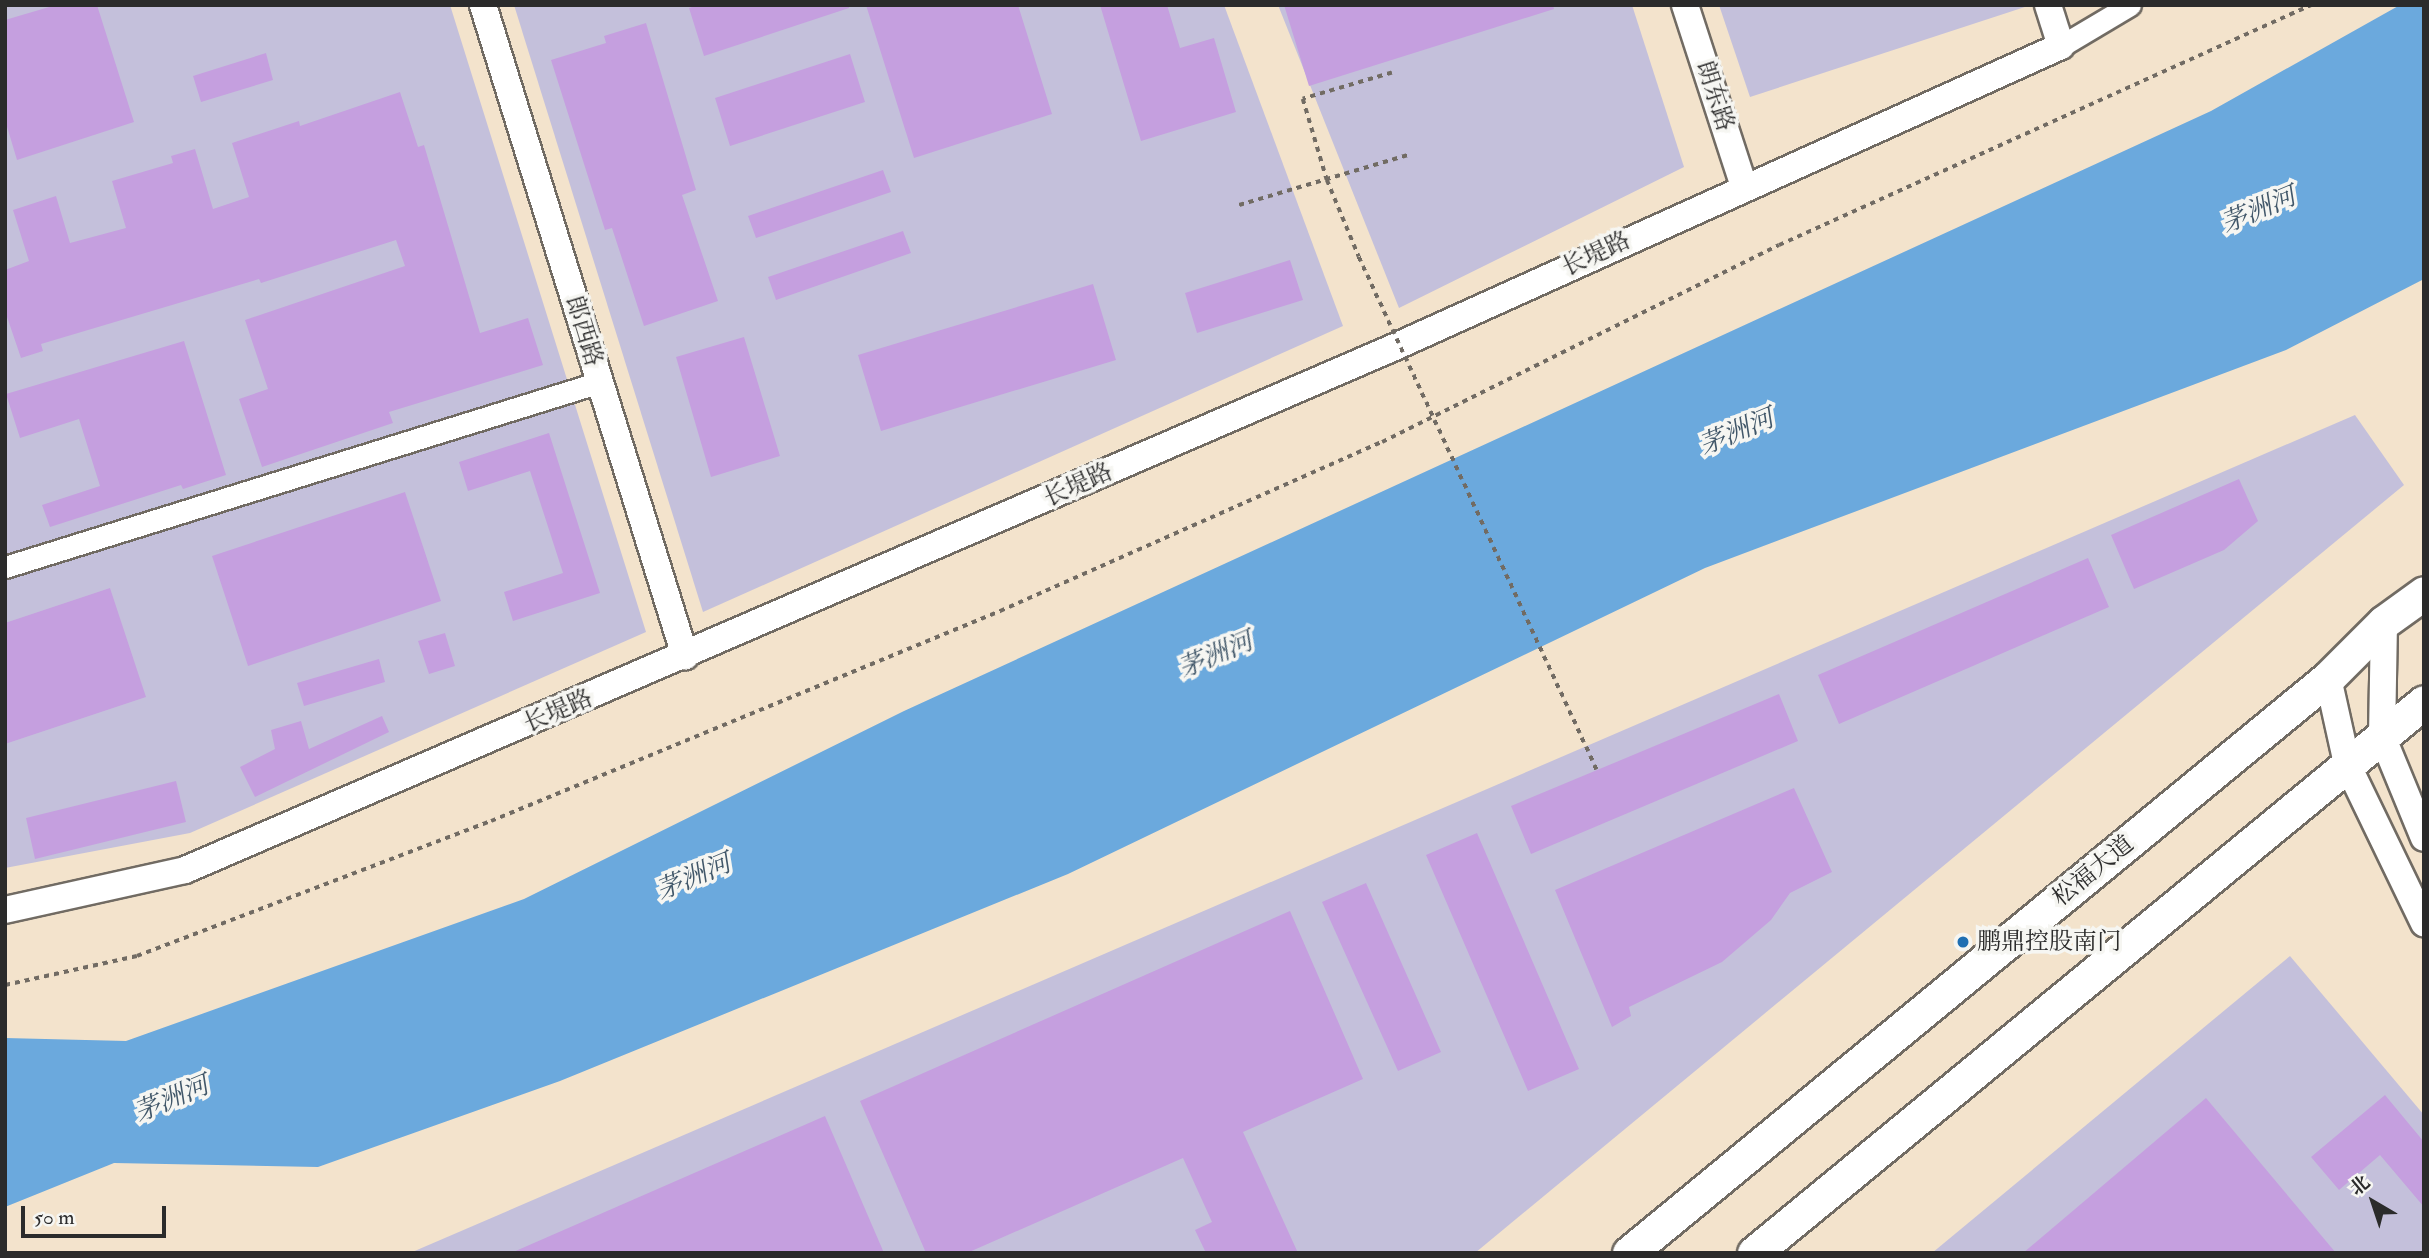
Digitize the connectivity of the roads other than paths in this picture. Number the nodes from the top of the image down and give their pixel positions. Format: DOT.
graph roads {
  1 [pos="483,5"];
  2 [pos="1685,5"];
  3 [pos="2049,5"];
  4 [pos="2130,5"];
  5 [pos="2060,46"];
  6 [pos="1744,187"];
  7 [pos="600,382"];
  8 [pos="5,567"];
  9 [pos="2424,593"];
  10 [pos="2384,622"];
  11 [pos="685,656"];
  12 [pos="2328,678"];
  13 [pos="2424,702"];
  14 [pos="2382,736"];
  15 [pos="2347,765"];
  16 [pos="2424,838"];
  17 [pos="5,910"];
  18 [pos="2424,923"];
  19 [pos="1629,1253"];
  20 [pos="1754,1253"];
  1 -- 7 [label="street, 郎西路"];
  2 -- 6 [label="street, 朗东路"];
  3 -- 5 [label="street"];
  4 -- 5 [label="street, 长堤路"];
  5 -- 6 [label="street, 长堤路"];
  6 -- 11 [label="street, 长堤路"];
  7 -- 8 [label="street"];
  7 -- 11 [label="street, 郎西路"];
  9 -- 10 [label="main road, 松福大道"];
  10 -- 12 [label="main road, 松福大道"];
  10 -- 14 [label="street"];
  11 -- 17 [label="street, 长堤路"];
  12 -- 15 [label="street"];
  12 -- 19 [label="main road, 松福大道"];
  13 -- 14 [label="main road"];
  14 -- 15 [label="main road"];
  14 -- 16 [label="street"];
  15 -- 18 [label="street"];
  15 -- 20 [label="main road"];
}
